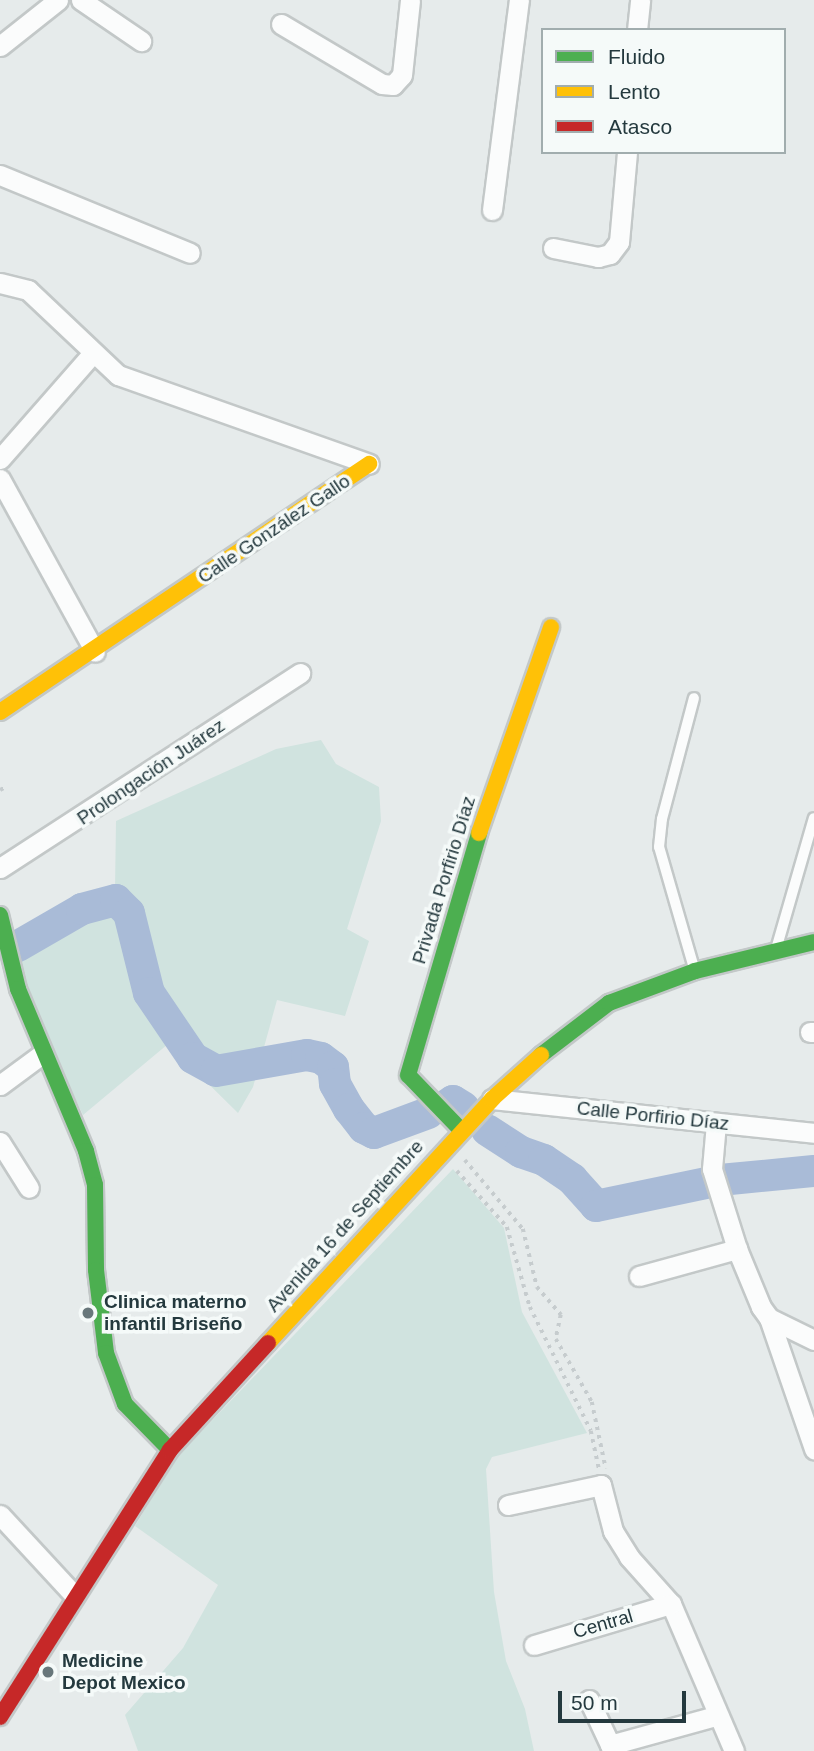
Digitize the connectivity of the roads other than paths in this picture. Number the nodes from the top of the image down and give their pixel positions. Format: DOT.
graph roads {
  1 [pos="58,0"];
  2 [pos="81,0"];
  3 [pos="410,0"];
  4 [pos="519,0"];
  5 [pos="639,0"];
  6 [pos="281,24"];
  7 [pos="637,28"];
  8 [pos="141,41"];
  9 [pos="0,46"];
  10 [pos="627,154"];
  11 [pos="0,175"];
  12 [pos="492,210"];
  13 [pos="553,248"];
  14 [pos="190,253"];
  15 [pos="0,283"];
  16 [pos="92,354"];
  17 [pos="0,458"];
  18 [pos="369,464"];
  19 [pos="0,479"];
  20 [pos="551,627"];
  21 [pos="95,652"];
  22 [pos="300,673"];
  23 [pos="694,698"];
  24 [pos="0,712"];
  25 [pos="814,818"];
  26 [pos="0,868"];
  27 [pos="3,921"];
  28 [pos="814,942"];
  29 [pos="776,951"];
  30 [pos="695,971"];
  31 [pos="42,1054"];
  32 [pos="0,1085"];
  33 [pos="492,1099"];
  34 [pos="716,1123"];
  35 [pos="461,1130"];
  36 [pos="814,1133"];
  37 [pos="0,1142"];
  38 [pos="29,1188"];
  39 [pos="737,1250"];
  40 [pos="639,1276"];
  41 [pos="769,1318"];
  42 [pos="814,1340"];
  43 [pos="814,1449"];
  44 [pos="170,1450"];
  45 [pos="508,1506"];
  46 [pos="0,1515"];
  47 [pos="74,1595"];
  48 [pos="671,1604"];
  49 [pos="534,1644"];
  50 [pos="589,1700"];
  51 [pos="715,1716"];
  52 [pos="0,1717"];
  53 [pos="612,1748"];
  54 [pos="734,1751"];
  1 -- 9 [label="street"];
  2 -- 8 [label="street"];
  3 -- 6 [label="street"];
  4 -- 12 [label="street"];
  5 -- 7 [label="street"];
  10 -- 13 [label="street"];
  11 -- 14 [label="street"];
  15 -- 16 [label="street, Calle González Gallo"];
  16 -- 17 [label="street"];
  16 -- 18 [label="street, Calle González Gallo"];
  18 -- 21 [label="street, Calle González Gallo"];
  19 -- 21 [label="street"];
  20 -- 35 [label="street, Privada Porfirio Díaz"];
  21 -- 24 [label="street, Calle González Gallo"];
  22 -- 26 [label="street, Prolongación Juárez"];
  23 -- 30 [label="lane"];
  25 -- 29 [label="lane"];
  27 -- 31 [label="street"];
  28 -- 29 [label="street, Avenida 16 de Septiembre"];
  29 -- 30 [label="street, Avenida 16 de Septiembre"];
  30 -- 33 [label="street, Avenida 16 de Septiembre"];
  31 -- 32 [label="street"];
  31 -- 44 [label="street"];
  33 -- 34 [label="street, Calle Porfirio Díaz"];
  33 -- 35 [label="street, Avenida 16 de Septiembre"];
  34 -- 36 [label="street, Calle Porfirio Díaz"];
  34 -- 39 [label="street"];
  35 -- 44 [label="street, Avenida 16 de Septiembre"];
  37 -- 38 [label="street"];
  39 -- 40 [label="street"];
  39 -- 41 [label="street"];
  41 -- 42 [label="street"];
  41 -- 43 [label="street"];
  44 -- 47 [label="street, Avenida 16 de Septiembre"];
  45 -- 48 [label="street"];
  46 -- 47 [label="street"];
  47 -- 52 [label="street, Avenida 16 de Septiembre"];
  48 -- 49 [label="street, Central"];
  48 -- 51 [label="street"];
  50 -- 53 [label="street"];
  51 -- 53 [label="street"];
  51 -- 54 [label="street"];
}
